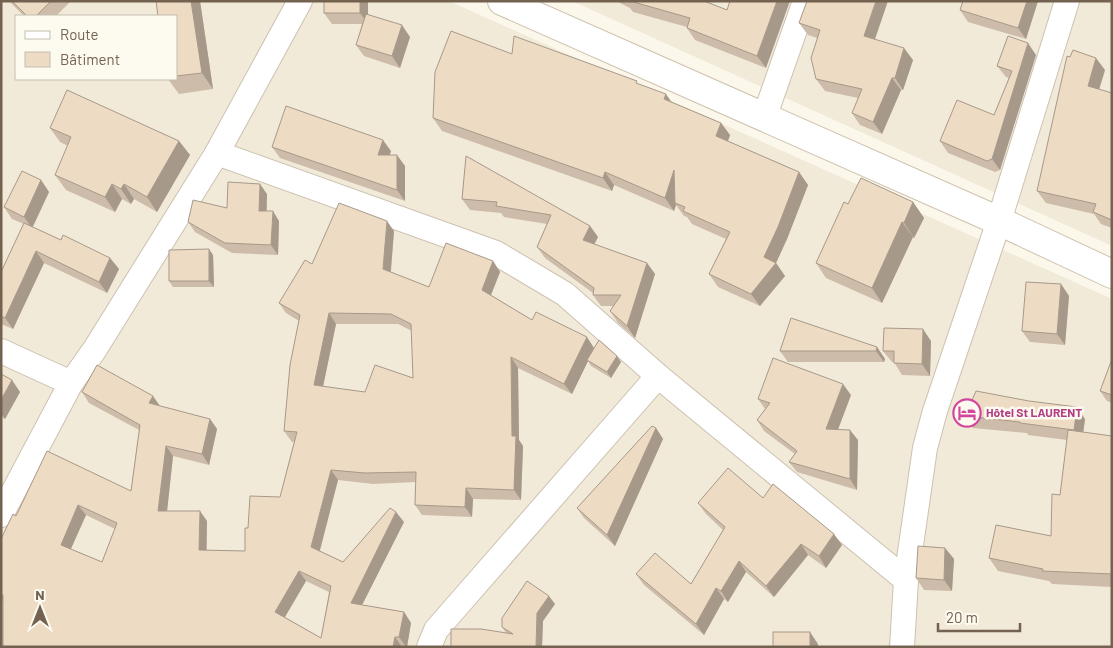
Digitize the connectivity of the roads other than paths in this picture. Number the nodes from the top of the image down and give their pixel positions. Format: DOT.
graph roads {
  1 [pos="300,1"];
  2 [pos="502,1"];
  3 [pos="805,1"];
  4 [pos="1067,1"];
  5 [pos="764,118"];
  6 [pos="218,153"];
  7 [pos="999,221"];
  8 [pos="1112,274"];
  9 [pos="1,351"];
  10 [pos="658,376"];
  11 [pos="71,383"];
  12 [pos="1,514"];
  13 [pos="906,580"];
  14 [pos="429,647"];
  15 [pos="902,647"];
  1 -- 6 [label="street"];
  2 -- 5 [label="main road"];
  3 -- 5 [label="street"];
  4 -- 7 [label="street"];
  5 -- 7 [label="main road"];
  6 -- 10 [label="street"];
  6 -- 11 [label="street"];
  7 -- 8 [label="main road"];
  7 -- 13 [label="street"];
  9 -- 11 [label="street"];
  10 -- 13 [label="street"];
  10 -- 14 [label="street"];
  11 -- 12 [label="street"];
  13 -- 15 [label="street"];
}
